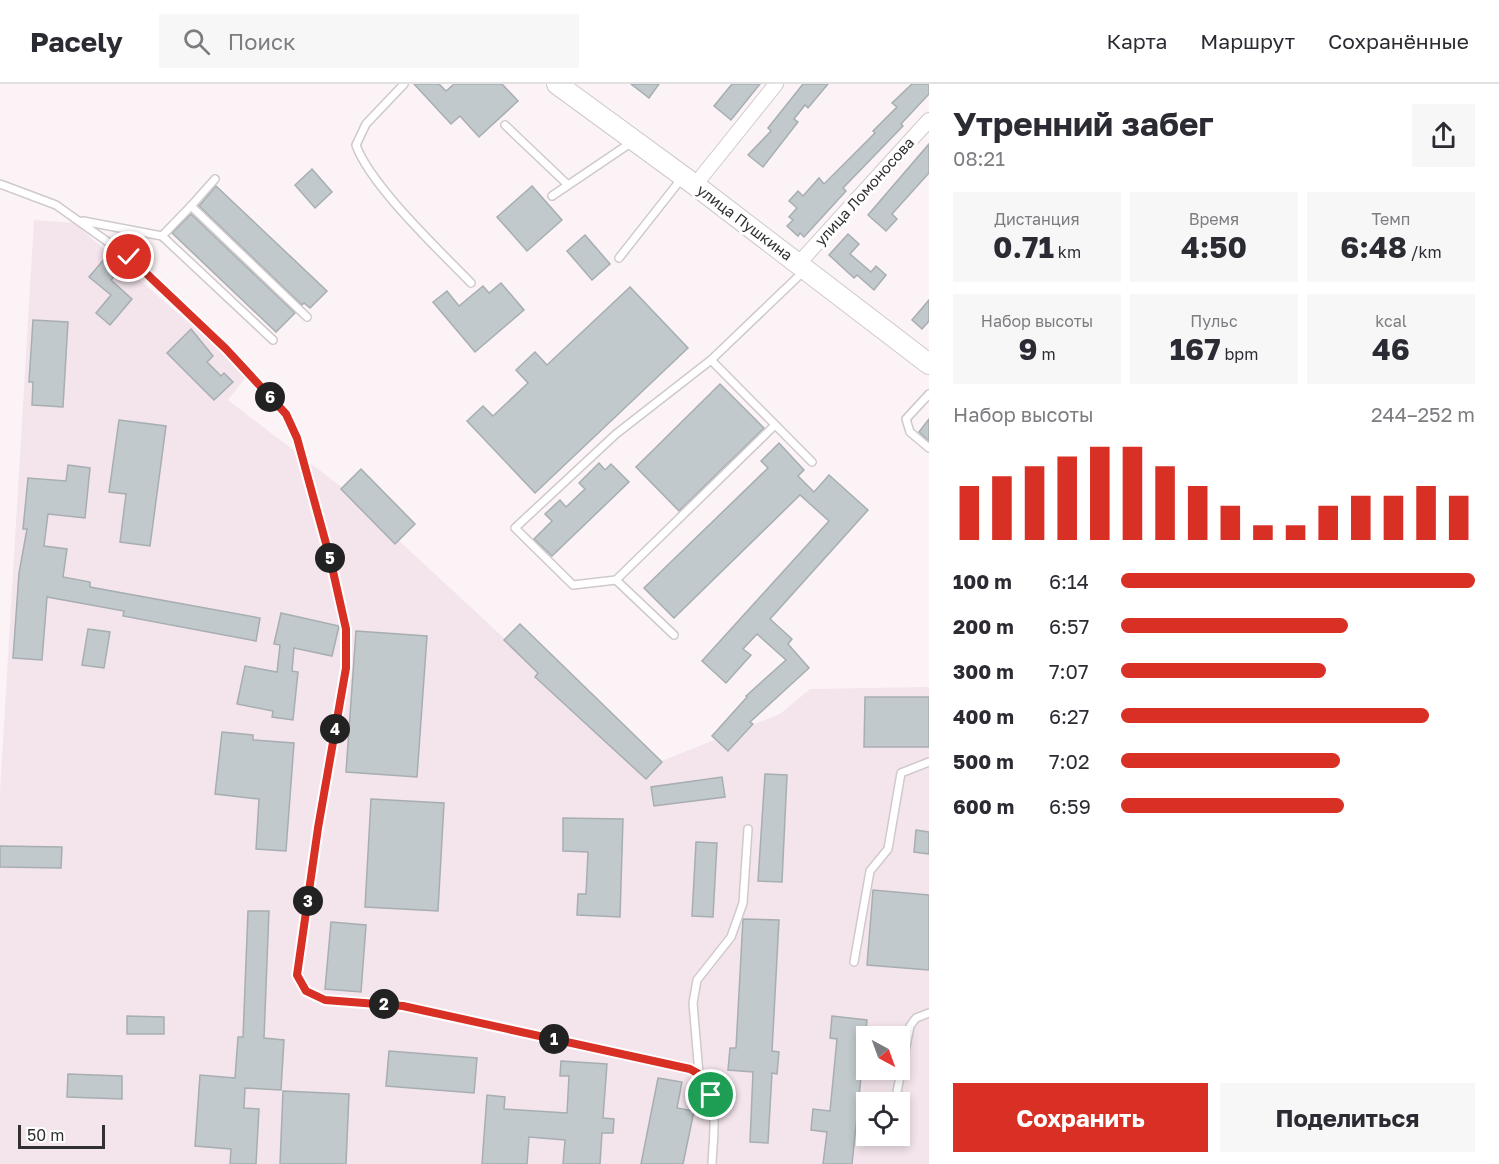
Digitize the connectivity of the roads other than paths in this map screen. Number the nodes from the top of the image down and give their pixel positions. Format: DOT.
graph roads {
  1 [pos="404,84"];
  2 [pos="557,84"];
  3 [pos="776,84"];
  4 [pos="929,120"];
  5 [pos="505,125"];
  6 [pos="634,140"];
  7 [pos="215,179"];
  8 [pos="689,180"];
  9 [pos="0,184"];
  10 [pos="567,184"];
  11 [pos="552,196"];
  12 [pos="191,206"];
  13 [pos="81,221"];
  14 [pos="162,236"];
  15 [pos="619,258"];
  16 [pos="802,266"];
  17 [pos="471,283"];
  18 [pos="307,318"];
  19 [pos="273,339"];
  20 [pos="927,358"];
  21 [pos="711,360"];
  22 [pos="929,394"];
  23 [pos="775,425"];
  24 [pos="929,448"];
  25 [pos="812,462"];
  26 [pos="616,580"];
  27 [pos="674,635"];
  28 [pos="929,762"];
  29 [pos="748,829"];
  30 [pos="854,962"];
  31 [pos="929,1012"];
  32 [pos="699,1074"];
  33 [pos="897,1092"];
  34 [pos="712,1164"];
  1 -- 17 [label="lane"];
  2 -- 6 [label="street, улица Пушкина"];
  3 -- 8 [label="street"];
  4 -- 16 [label="street, улица Ломоносова"];
  5 -- 10 [label="lane"];
  6 -- 8 [label="street, улица Пушкина"];
  6 -- 10 [label="lane"];
  7 -- 12 [label="lane"];
  8 -- 15 [label="lane"];
  8 -- 16 [label="street, улица Пушкина"];
  9 -- 13 [label="lane"];
  10 -- 11 [label="lane"];
  12 -- 14 [label="lane"];
  12 -- 18 [label="lane"];
  13 -- 14 [label="lane"];
  13 -- 32 [label="lane"];
  14 -- 19 [label="lane"];
  16 -- 20 [label="street, улица Пушкина"];
  16 -- 21 [label="lane"];
  21 -- 23 [label="lane"];
  21 -- 26 [label="lane"];
  22 -- 24 [label="lane"];
  23 -- 25 [label="lane"];
  23 -- 26 [label="lane"];
  26 -- 27 [label="lane"];
  28 -- 30 [label="lane"];
  29 -- 32 [label="lane"];
  31 -- 33 [label="lane"];
  32 -- 34 [label="lane"];
}
